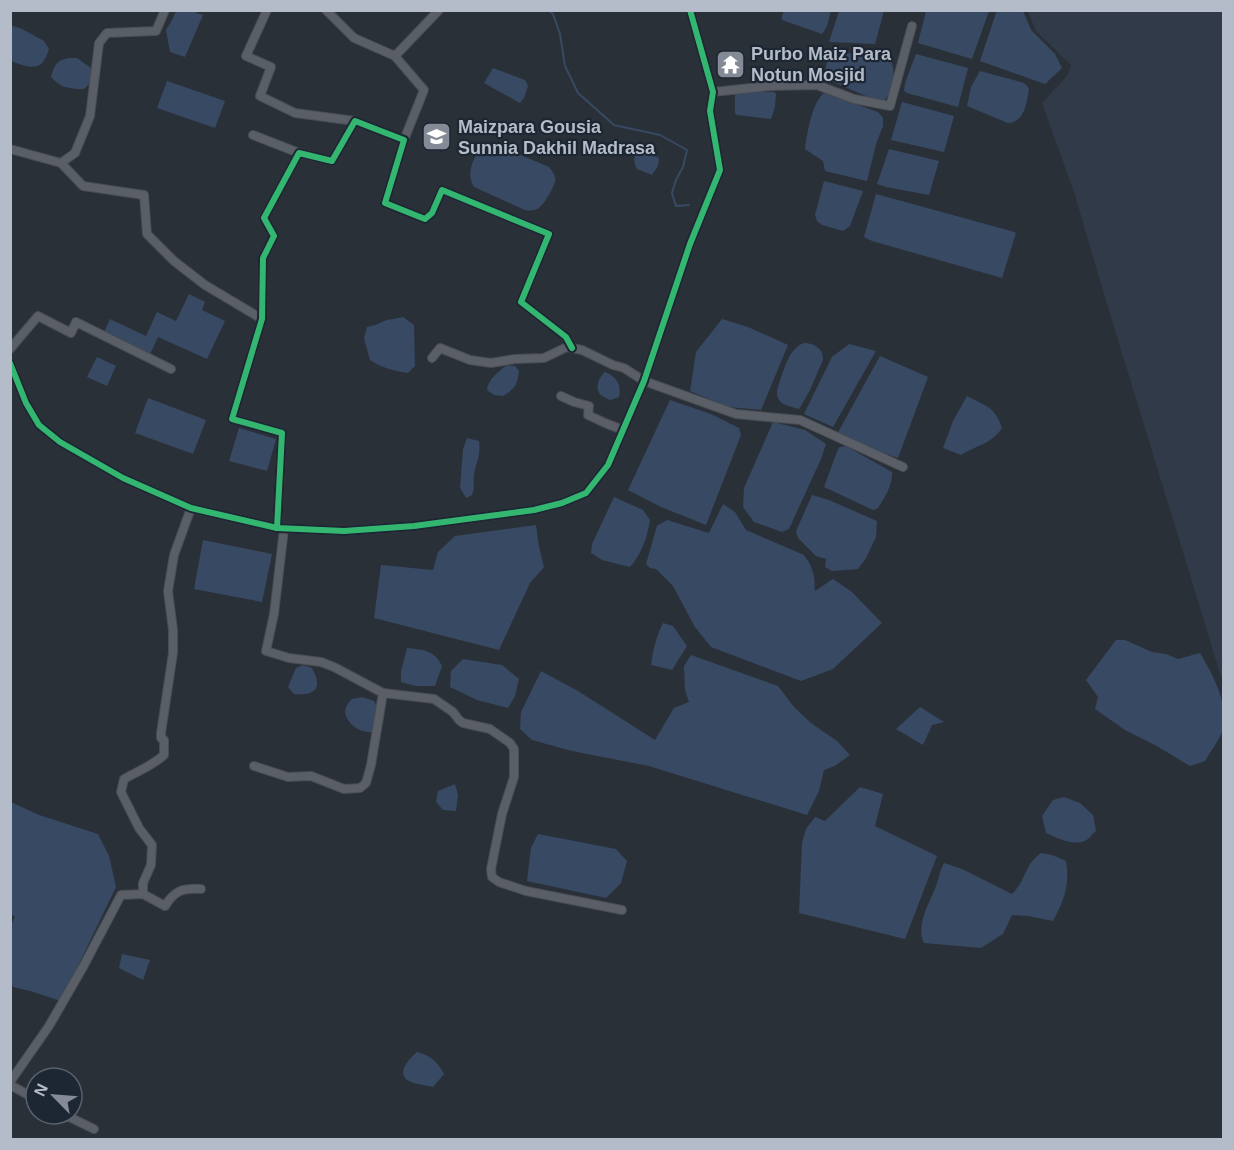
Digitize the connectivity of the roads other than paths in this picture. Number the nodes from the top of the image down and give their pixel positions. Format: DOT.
graph roads {
  1 [pos="165,10"];
  2 [pos="267,10"];
  3 [pos="326,10"];
  4 [pos="439,10"];
  5 [pos="690,10"];
  6 [pos="912,26"];
  7 [pos="394,55"];
  8 [pos="713,92"];
  9 [pos="355,121"];
  10 [pos="253,135"];
  11 [pos="404,141"];
  12 [pos="10,149"];
  13 [pos="299,153"];
  14 [pos="61,163"];
  15 [pos="262,319"];
  16 [pos="572,348"];
  17 [pos="10,349"];
  18 [pos="432,358"];
  19 [pos="10,363"];
  20 [pos="171,369"];
  21 [pos="644,381"];
  22 [pos="561,396"];
  23 [pos="623,430"];
  24 [pos="903,468"];
  25 [pos="191,508"];
  26 [pos="280,529"];
  27 [pos="383,693"];
  28 [pos="254,766"];
  29 [pos="201,889"];
  30 [pos="143,894"];
  31 [pos="622,910"];
  32 [pos="10,1083"];
  33 [pos="24,1092"];
  34 [pos="84,1124"];
  35 [pos="94,1129"];
  1 -- 14 [label="street"];
  2 -- 9 [label="street"];
  3 -- 7 [label="street"];
  4 -- 7 [label="street"];
  5 -- 8 [label="street"];
  6 -- 8 [label="street"];
  7 -- 11 [label="street"];
  8 -- 21 [label="street"];
  9 -- 11 [label="street"];
  9 -- 13 [label="street"];
  10 -- 13 [label="street"];
  11 -- 16 [label="street"];
  12 -- 14 [label="street"];
  13 -- 15 [label="street"];
  14 -- 15 [label="street"];
  15 -- 26 [label="street"];
  16 -- 18 [label="street"];
  16 -- 21 [label="street"];
  17 -- 20 [label="street"];
  19 -- 25 [label="street"];
  21 -- 23 [label="street"];
  21 -- 24 [label="street"];
  22 -- 23 [label="street"];
  23 -- 26 [label="street"];
  25 -- 26 [label="street"];
  25 -- 30 [label="street"];
  26 -- 27 [label="street"];
  27 -- 28 [label="street"];
  27 -- 31 [label="street"];
  29 -- 30 [label="street"];
  30 -- 32 [label="street"];
  32 -- 33 [label="street"];
  34 -- 35 [label="street"];
}
